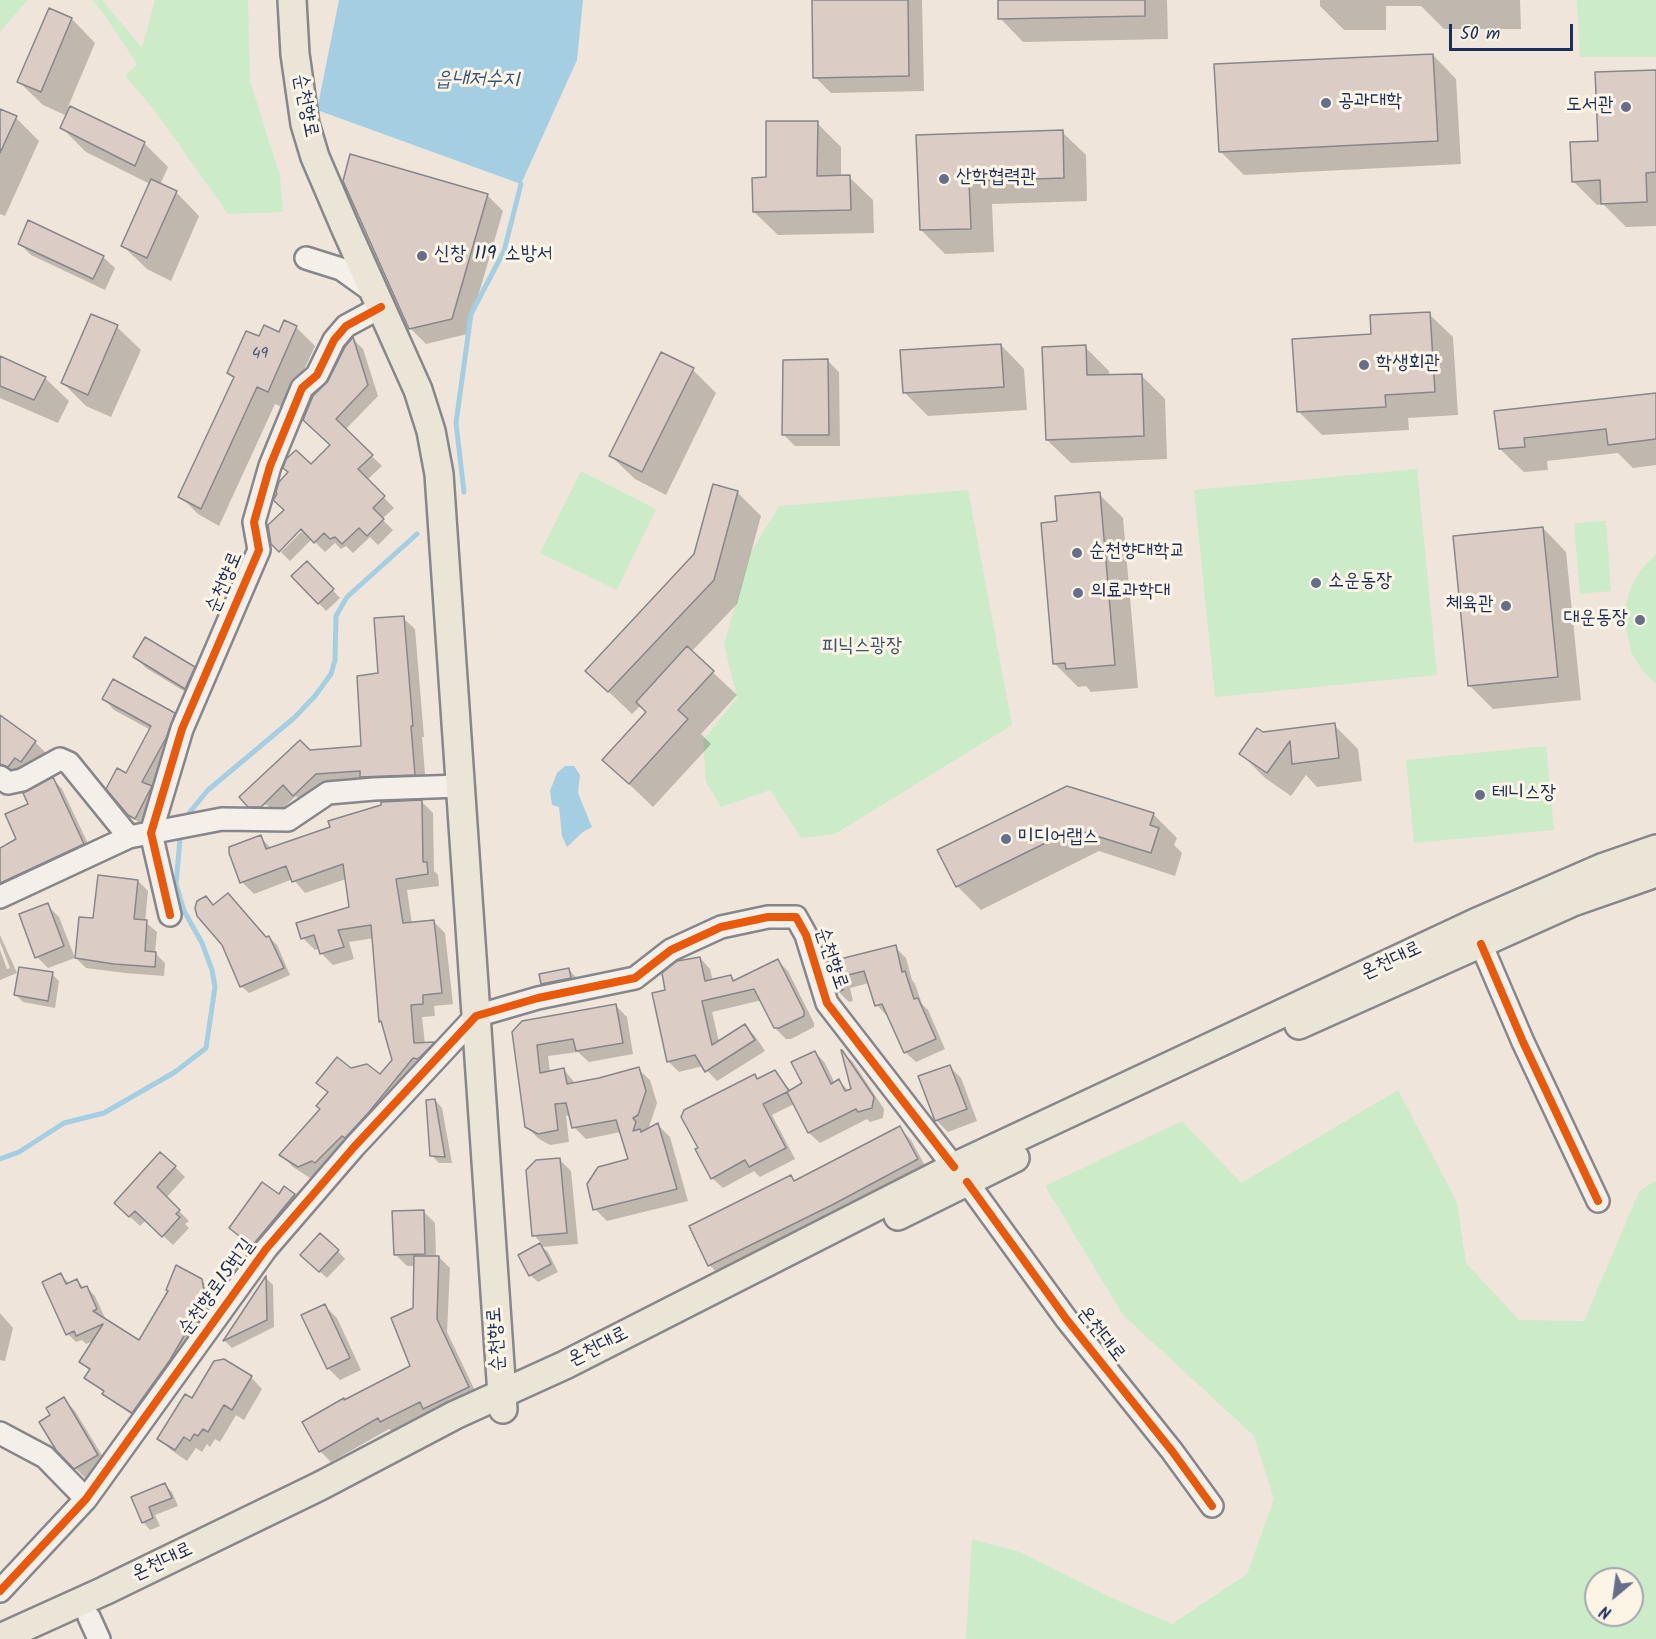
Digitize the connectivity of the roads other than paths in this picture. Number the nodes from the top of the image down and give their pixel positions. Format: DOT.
graph roads {
  1 [pos="292,0"];
  2 [pos="306,258"];
  3 [pos="379,300"];
  4 [pos="0,777"];
  5 [pos="460,786"];
  6 [pos="151,833"];
  7 [pos="129,837"];
  8 [pos="1656,849"];
  9 [pos="1656,873"];
  10 [pos="0,897"];
  11 [pos="170,915"];
  12 [pos="1481,944"];
  13 [pos="476,1016"];
  14 [pos="960,1174"];
  15 [pos="1598,1201"];
  16 [pos="502,1402"];
  17 [pos="0,1433"];
  18 [pos="86,1499"];
  19 [pos="1212,1506"];
  20 [pos="0,1591"];
  21 [pos="94,1628"];
  22 [pos="0,1638"];
  23 [pos="42,1639"];
  1 -- 3 [label="main road, 순천향로"];
  2 -- 3 [label="street"];
  3 -- 5 [label="main road, 순천향로"];
  3 -- 6 [label="street, 순천향로"];
  4 -- 7 [label="street"];
  5 -- 6 [label="street"];
  5 -- 13 [label="main road, 순천향로"];
  6 -- 7 [label="street"];
  6 -- 11 [label="street"];
  7 -- 10 [label="street"];
  8 -- 14 [label="main road, 온천대로"];
  9 -- 12 [label="main road, 온천대로"];
  12 -- 14 [label="main road, 온천대로"];
  12 -- 15 [label="street"];
  13 -- 14 [label="street, 순천향로"];
  13 -- 16 [label="main road, 순천향로"];
  13 -- 18 [label="street, 순천향로15번길"];
  14 -- 16 [label="main road, 온천대로"];
  14 -- 19 [label="street, 온천대로"];
  16 -- 21 [label="main road, 온천대로"];
  16 -- 22 [label="main road, 온천대로"];
  17 -- 18 [label="street"];
  18 -- 20 [label="street, 순천향로15번길"];
  21 -- 23 [label="main road, 온천대로"];
}
